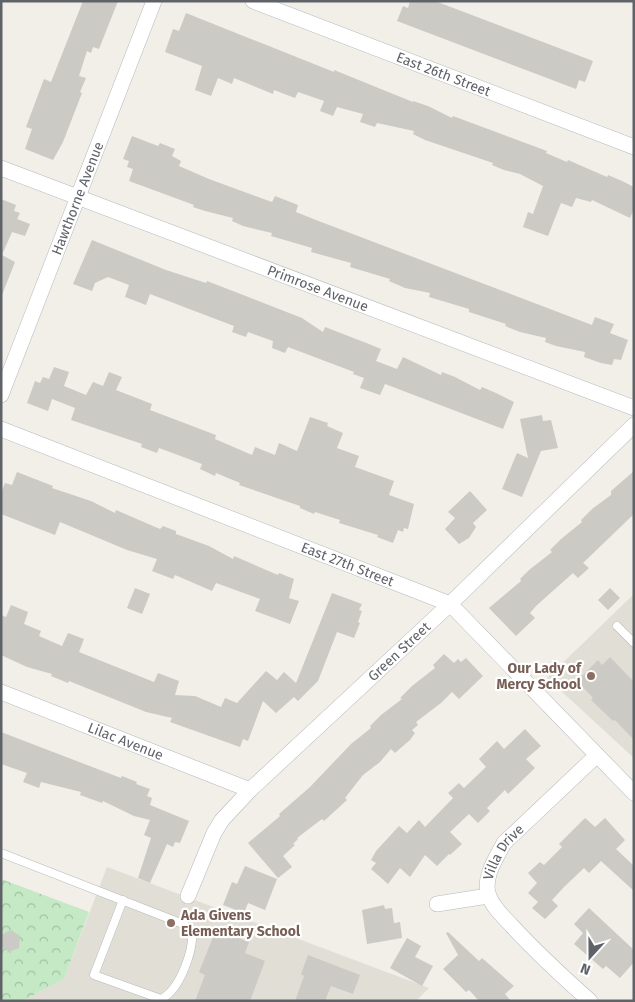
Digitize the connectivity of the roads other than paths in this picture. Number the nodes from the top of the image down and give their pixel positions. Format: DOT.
graph roads {
  1 [pos="154,1"];
  2 [pos="253,1"];
  3 [pos="270,4"];
  4 [pos="634,147"];
  5 [pos="1,168"];
  6 [pos="78,197"];
  7 [pos="1,395"];
  8 [pos="634,408"];
  9 [pos="634,425"];
  10 [pos="1,429"];
  11 [pos="450,604"];
  12 [pos="617,626"];
  13 [pos="634,643"];
  14 [pos="1,692"];
  15 [pos="596,756"];
  16 [pos="632,788"];
  17 [pos="250,790"];
  18 [pos="1,854"];
  19 [pos="188,896"];
  20 [pos="488,896"];
  21 [pos="123,900"];
  22 [pos="437,904"];
  23 [pos="590,1001"];
  1 -- 6 [label="street, Hawthorne Avenue"];
  2 -- 3 [label="street, East 26th Street"];
  3 -- 4 [label="street, East 26th Street"];
  5 -- 6 [label="street, Primrose Avenue"];
  6 -- 7 [label="street, Hawthorne Avenue"];
  6 -- 8 [label="street, Primrose Avenue"];
  9 -- 11 [label="street, Green Street"];
  10 -- 11 [label="street, East 27th Street"];
  11 -- 15 [label="street, East 27th Street"];
  11 -- 17 [label="street, Green Street"];
  12 -- 13 [label="lane"];
  14 -- 17 [label="street, Lilac Avenue"];
  15 -- 16 [label="street, East 27th Street"];
  15 -- 20 [label="street, Villa Drive"];
  17 -- 19 [label="street, Green Street"];
  18 -- 21 [label="lane"];
  20 -- 22 [label="street"];
  20 -- 23 [label="street, Villa Drive"];
  21 -- 21 [label="lane"];
}
